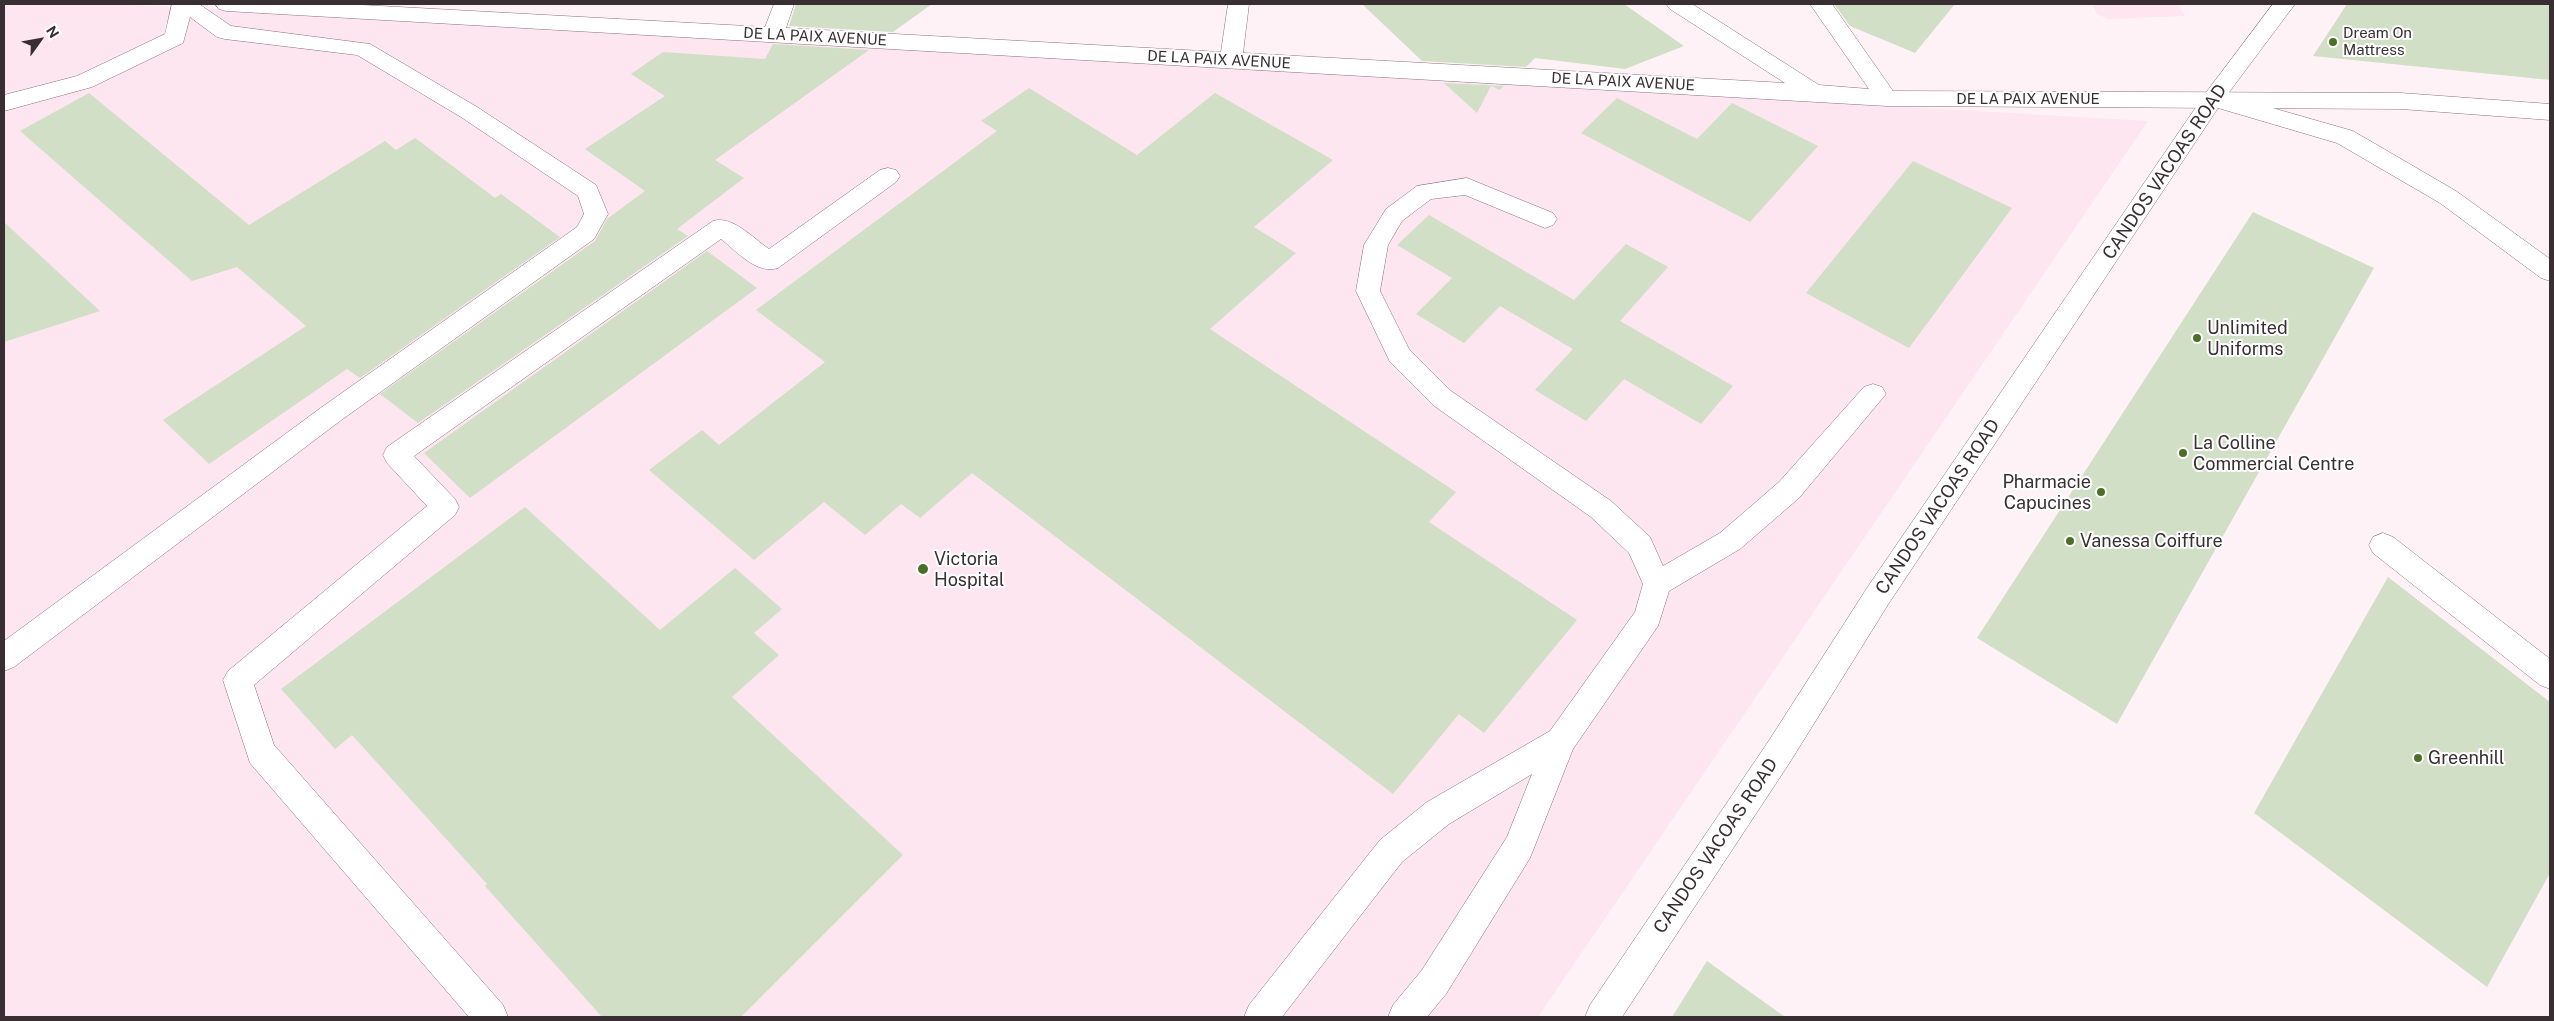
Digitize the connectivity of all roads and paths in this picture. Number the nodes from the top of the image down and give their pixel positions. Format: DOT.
graph roads {
  1 [pos="184,4"];
  2 [pos="226,4"];
  3 [pos="585,4"];
  4 [pos="784,4"];
  5 [pos="1239,4"];
  6 [pos="1677,4"];
  7 [pos="1821,4"];
  8 [pos="2284,4"];
  9 [pos="283,5"];
  10 [pos="575,23"];
  11 [pos="773,34"];
  12 [pos="1230,60"];
  13 [pos="1815,93"];
  14 [pos="1887,98"];
  15 [pos="2213,100"];
  16 [pos="4,103"];
  17 [pos="2550,112"];
  18 [pos="888,176"];
  19 [pos="1545,219"];
  20 [pos="2550,272"];
  21 [pos="1873,394"];
  22 [pos="2383,545"];
  23 [pos="1657,584"];
  24 [pos="4,658"];
  25 [pos="2550,676"];
  26 [pos="1561,741"];
  27 [pos="491,1017"];
  28 [pos="1262,1017"];
  29 [pos="1405,1017"];
  30 [pos="1602,1017"];
  1 -- 16 [label="street"];
  1 -- 24 [label="street"];
  2 -- 9 [label="street, DE LA PAIX AVENUE"];
  3 -- 10 [label="street"];
  4 -- 11 [label="street"];
  5 -- 12 [label="street"];
  6 -- 13 [label="street"];
  7 -- 14 [label="street"];
  8 -- 15 [label="street, CANDOS VACOAS ROAD"];
  9 -- 10 [label="street, DE LA PAIX AVENUE"];
  10 -- 11 [label="street, DE LA PAIX AVENUE"];
  11 -- 12 [label="street, DE LA PAIX AVENUE"];
  12 -- 13 [label="street, DE LA PAIX AVENUE"];
  13 -- 14 [label="street, DE LA PAIX AVENUE"];
  14 -- 15 [label="street, DE LA PAIX AVENUE"];
  15 -- 17 [label="street"];
  15 -- 20 [label="street"];
  15 -- 30 [label="street, CANDOS VACOAS ROAD"];
  18 -- 27 [label="street"];
  19 -- 23 [label="street"];
  21 -- 23 [label="street"];
  22 -- 25 [label="street"];
  23 -- 26 [label="street"];
  26 -- 28 [label="street"];
  26 -- 29 [label="street"];
}
